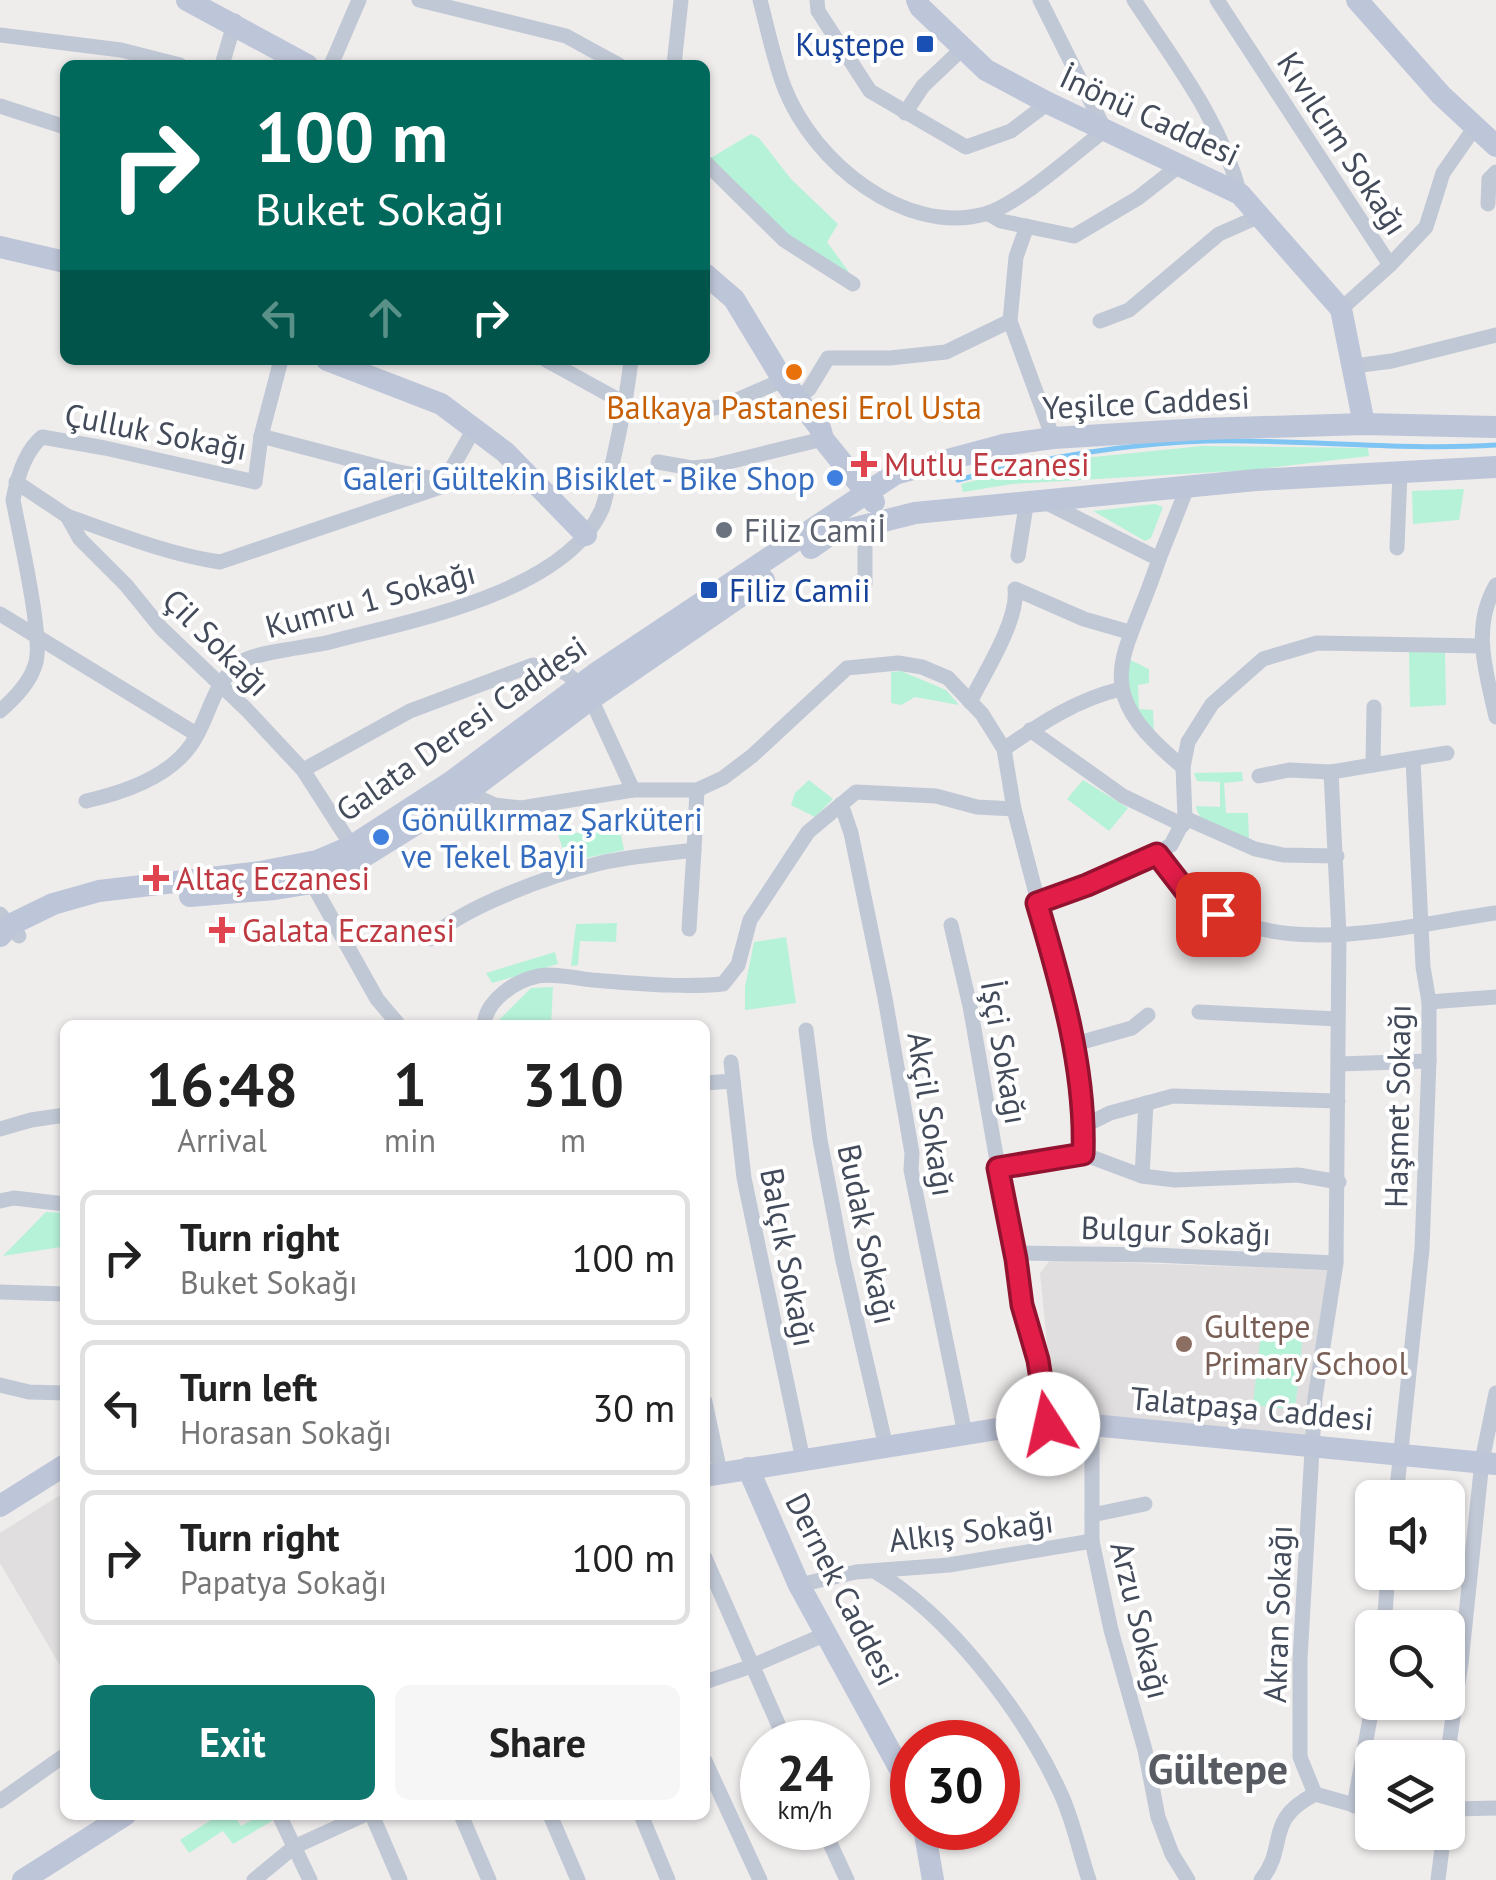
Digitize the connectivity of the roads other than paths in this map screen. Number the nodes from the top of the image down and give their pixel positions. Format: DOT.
graph roads {
  1 [pos="186,0"];
  2 [pos="205,0"];
  3 [pos="360,0"];
  4 [pos="419,0"];
  5 [pos="681,0"];
  6 [pos="760,0"];
  7 [pos="816,0"];
  8 [pos="1040,0"];
  9 [pos="1134,0"];
  10 [pos="1217,0"];
  11 [pos="1358,0"];
  12 [pos="923,2"];
  13 [pos="235,21"];
  14 [pos="0,35"];
  15 [pos="963,48"];
  16 [pos="160,60"];
  17 [pos="223,60"];
  18 [pos="299,60"];
  19 [pos="311,60"];
  20 [pos="333,60"];
  21 [pos="610,60"];
  22 [pos="675,60"];
  23 [pos="1048,103"];
  24 [pos="0,106"];
  25 [pos="906,113"];
  26 [pos="60,125"];
  27 [pos="1475,127"];
  28 [pos="1105,130"];
  29 [pos="1496,146"];
  30 [pos="1180,166"];
  31 [pos="710,167"];
  32 [pos="1496,172"];
  33 [pos="1240,194"];
  34 [pos="1488,204"];
  35 [pos="988,214"];
  36 [pos="1260,216"];
  37 [pos="1027,226"];
  38 [pos="0,246"];
  39 [pos="60,261"];
  40 [pos="1390,266"];
  41 [pos="710,278"];
  42 [pos="853,284"];
  43 [pos="710,293"];
  44 [pos="1341,309"];
  45 [pos="1010,321"];
  46 [pos="1100,321"];
  47 [pos="1496,335"];
  48 [pos="280,365"];
  49 [pos="339,365"];
  50 [pos="555,365"];
  51 [pos="630,365"];
  52 [pos="1354,366"];
  53 [pos="785,388"];
  54 [pos="626,404"];
  55 [pos="660,415"];
  56 [pos="1364,424"];
  57 [pos="1496,427"];
  58 [pos="474,429"];
  59 [pos="261,436"];
  60 [pos="1053,438"];
  61 [pos="823,439"];
  62 [pos="658,462"];
  63 [pos="1496,466"];
  64 [pos="1400,472"];
  65 [pos="445,481"];
  66 [pos="16,482"];
  67 [pos="1186,488"];
  68 [pos="866,494"];
  69 [pos="1033,500"];
  70 [pos="915,512"];
  71 [pos="67,516"];
  72 [pos="866,523"];
  73 [pos="586,535"];
  74 [pos="1397,548"];
  75 [pos="1018,556"];
  76 [pos="1159,559"];
  77 [pos="865,584"];
  78 [pos="1496,585"];
  79 [pos="0,614"];
  80 [pos="1129,632"];
  81 [pos="36,633"];
  82 [pos="1482,646"];
  83 [pos="219,683"];
  84 [pos="1121,689"];
  85 [pos="585,692"];
  86 [pos="970,702"];
  87 [pos="4,703"];
  88 [pos="1374,707"];
  89 [pos="1496,717"];
  90 [pos="1030,730"];
  91 [pos="196,734"];
  92 [pos="1004,749"];
  93 [pos="1447,752"];
  94 [pos="1412,759"];
  95 [pos="1374,765"];
  96 [pos="1183,767"];
  97 [pos="303,770"];
  98 [pos="1331,772"];
  99 [pos="1259,776"];
  100 [pos="459,787"];
  101 [pos="632,790"];
  102 [pos="697,790"];
  103 [pos="86,801"];
  104 [pos="841,804"];
  105 [pos="1014,809"];
  106 [pos="1184,822"];
  107 [pos="694,850"];
  108 [pos="356,852"];
  109 [pos="1157,854"];
  110 [pos="1337,856"];
  111 [pos="312,883"];
  112 [pos="1037,903"];
  113 [pos="1496,913"];
  114 [pos="950,925"];
  115 [pos="1422,926"];
  116 [pos="7,928"];
  117 [pos="689,929"];
  118 [pos="1339,935"];
  119 [pos="430,939"];
  120 [pos="0,952"];
  121 [pos="1496,997"];
  122 [pos="1428,1002"];
  123 [pos="1199,1012"];
  124 [pos="1148,1015"];
  125 [pos="1337,1019"];
  126 [pos="395,1020"];
  127 [pos="486,1020"];
  128 [pos="806,1030"];
  129 [pos="1075,1044"];
  130 [pos="1429,1061"];
  131 [pos="732,1062"];
  132 [pos="1339,1064"];
  133 [pos="733,1081"];
  134 [pos="710,1083"];
  135 [pos="1338,1101"];
  136 [pos="1146,1103"];
  137 [pos="60,1116"];
  138 [pos="1084,1126"];
  139 [pos="0,1129"];
  140 [pos="1083,1154"];
  141 [pos="998,1168"];
  142 [pos="1142,1176"];
  143 [pos="1339,1182"];
  144 [pos="0,1201"];
  145 [pos="60,1203"];
  146 [pos="1015,1253"];
  147 [pos="1336,1264"];
  148 [pos="0,1292"];
  149 [pos="60,1294"];
  150 [pos="0,1385"];
  151 [pos="60,1393"];
  152 [pos="1496,1394"];
  153 [pos="1048,1424"];
  154 [pos="1092,1425"];
  155 [pos="965,1434"];
  156 [pos="886,1447"];
  157 [pos="1314,1447"];
  158 [pos="1402,1454"];
  159 [pos="803,1460"];
  160 [pos="1489,1463"];
  161 [pos="60,1468"];
  162 [pos="748,1468"];
  163 [pos="712,1474"];
  164 [pos="1398,1480"];
  165 [pos="1145,1504"];
  166 [pos="0,1506"];
  167 [pos="1092,1515"];
  168 [pos="1092,1541"];
  169 [pos="710,1569"];
  170 [pos="874,1570"];
  171 [pos="798,1585"];
  172 [pos="826,1634"];
  173 [pos="752,1666"];
  174 [pos="710,1680"];
  175 [pos="776,1720"];
  176 [pos="1370,1720"];
  177 [pos="1450,1740"];
  178 [pos="890,1751"];
  179 [pos="60,1759"];
  180 [pos="710,1772"];
  181 [pos="1315,1794"];
  182 [pos="0,1801"];
  183 [pos="1354,1806"];
  184 [pos="1496,1808"];
  185 [pos="1465,1809"];
  186 [pos="117,1820"];
  187 [pos="281,1820"];
  188 [pos="353,1820"];
  189 [pos="374,1820"];
  190 [pos="463,1820"];
  191 [pos="552,1820"];
  192 [pos="642,1820"];
  193 [pos="294,1847"];
  194 [pos="833,1850"];
  195 [pos="927,1850"];
  196 [pos="1442,1850"];
  197 [pos="23,1880"];
  198 [pos="254,1880"];
  199 [pos="310,1880"];
  200 [pos="400,1880"];
  201 [pos="489,1880"];
  202 [pos="578,1880"];
  203 [pos="668,1880"];
  204 [pos="760,1880"];
  205 [pos="847,1880"];
  206 [pos="932,1880"];
  207 [pos="1089,1880"];
  208 [pos="1188,1880"];
  209 [pos="1261,1880"];
  210 [pos="1438,1880"];
  1 -- 13 [label="main road"];
  2 -- 13 [label="main road"];
  3 -- 20 [label="street"];
  4 -- 21 [label="street"];
  5 -- 22 [label="street"];
  6 -- 35 [label="street"];
  7 -- 25 [label="street"];
  8 -- 28 [label="street"];
  9 -- 33 [label="street"];
  10 -- 40 [label="street, Kıvılcım Sokağı"];
  11 -- 27 [label="main road"];
  12 -- 15 [label="main road, İnönü Caddesi"];
  13 -- 17 [label="street"];
  13 -- 18 [label="main road"];
  13 -- 19 [label="main road"];
  14 -- 16 [label="street"];
  15 -- 23 [label="main road, İnönü Caddesi"];
  15 -- 25 [label="street"];
  23 -- 25 [label="street"];
  23 -- 28 [label="main road, İnönü Caddesi"];
  24 -- 26 [label="street"];
  27 -- 29 [label="main road"];
  27 -- 40 [label="street"];
  28 -- 30 [label="main road, İnönü Caddesi"];
  28 -- 35 [label="street"];
  30 -- 33 [label="main road, İnönü Caddesi"];
  30 -- 37 [label="street"];
  31 -- 42 [label="street"];
  32 -- 34 [label="street"];
  33 -- 36 [label="main road, İnönü Caddesi"];
  35 -- 37 [label="street"];
  36 -- 44 [label="main road, İnönü Caddesi"];
  36 -- 46 [label="street"];
  37 -- 45 [label="street"];
  38 -- 39 [label="main road"];
  40 -- 44 [label="street"];
  41 -- 53 [label="main road"];
  43 -- 53 [label="main road"];
  44 -- 52 [label="main road, İnönü Caddesi"];
  45 -- 53 [label="street"];
  45 -- 60 [label="street"];
  47 -- 52 [label="street"];
  48 -- 59 [label="street, Çulluk Sokağı"];
  49 -- 58 [label="main road"];
  50 -- 54 [label="street"];
  51 -- 54 [label="street"];
  52 -- 56 [label="main road, İnönü Caddesi"];
  53 -- 55 [label="street"];
  53 -- 61 [label="main road"];
  54 -- 73 [label="street"];
  56 -- 57 [label="main road, Yeşilce Caddesi"];
  56 -- 60 [label="main road, Yeşilce Caddesi"];
  58 -- 65 [label="street"];
  58 -- 73 [label="main road"];
  59 -- 65 [label="street"];
  59 -- 66 [label="street, Çulluk Sokağı"];
  60 -- 68 [label="main road, Yeşilce Caddesi"];
  61 -- 62 [label="street"];
  61 -- 68 [label="main road"];
  63 -- 64 [label="main road"];
  64 -- 67 [label="main road"];
  64 -- 74 [label="street"];
  65 -- 71 [label="street"];
  66 -- 71 [label="street, Çil Sokağı"];
  66 -- 81 [label="street"];
  67 -- 69 [label="main road"];
  67 -- 76 [label="street"];
  68 -- 70 [label="main road"];
  68 -- 85 [label="main road, Galata Deresi Caddesi"];
  69 -- 70 [label="main road"];
  69 -- 75 [label="street"];
  69 -- 76 [label="street"];
  70 -- 72 [label="main road"];
  71 -- 83 [label="street, Çil Sokağı"];
  72 -- 77 [label="street"];
  72 -- 85 [label="main road, Galata Deresi Caddesi"];
  73 -- 83 [label="street, Kumru 1 Sokağı"];
  76 -- 80 [label="street"];
  78 -- 82 [label="street"];
  79 -- 81 [label="street"];
  80 -- 84 [label="street"];
  80 -- 86 [label="street"];
  81 -- 87 [label="street"];
  81 -- 91 [label="street"];
  82 -- 89 [label="street"];
  82 -- 96 [label="street"];
  83 -- 91 [label="street"];
  83 -- 97 [label="street, Çil Sokağı"];
  84 -- 90 [label="street"];
  84 -- 96 [label="street"];
  85 -- 97 [label="street"];
  85 -- 100 [label="main road, Galata Deresi Caddesi"];
  85 -- 101 [label="street"];
  86 -- 92 [label="street"];
  86 -- 102 [label="street"];
  88 -- 95 [label="street"];
  90 -- 92 [label="street"];
  90 -- 106 [label="street"];
  91 -- 103 [label="street"];
  92 -- 105 [label="street"];
  93 -- 94 [label="street"];
  94 -- 95 [label="street"];
  94 -- 115 [label="street, Haşmet Sokağı"];
  95 -- 98 [label="street"];
  96 -- 106 [label="street"];
  97 -- 108 [label="street, Çil Sokağı"];
  98 -- 99 [label="street"];
  98 -- 110 [label="street, Akran Sokağı"];
  100 -- 101 [label="street"];
  100 -- 108 [label="main road, Galata Deresi Caddesi"];
  101 -- 102 [label="street"];
  102 -- 107 [label="street"];
  104 -- 105 [label="street"];
  104 -- 127 [label="street"];
  104 -- 155 [label="street, Akçil Sokağı"];
  105 -- 112 [label="street"];
  106 -- 109 [label="street"];
  106 -- 110 [label="street"];
  107 -- 117 [label="street"];
  107 -- 119 [label="street"];
  108 -- 111 [label="main road, Galata Deresi Caddesi"];
  108 -- 116 [label="main road, Galata Deresi Caddesi"];
  109 -- 112 [label="street"];
  109 -- 118 [label="street"];
  110 -- 118 [label="street, Akran Sokağı"];
  111 -- 116 [label="main road, Galata Deresi Caddesi"];
  111 -- 126 [label="street"];
  112 -- 129 [label="street"];
  113 -- 115 [label="street"];
  114 -- 141 [label="street, İşçi Sokağı"];
  115 -- 118 [label="street"];
  115 -- 122 [label="street, Haşmet Sokağı"];
  116 -- 120 [label="main road, Galata Deresi Caddesi"];
  118 -- 125 [label="street, Akran Sokağı"];
  121 -- 122 [label="street"];
  122 -- 130 [label="street, Haşmet Sokağı"];
  123 -- 125 [label="street"];
  124 -- 129 [label="street"];
  125 -- 132 [label="street, Akran Sokağı"];
  128 -- 156 [label="street, Budak Sokağı"];
  129 -- 138 [label="street"];
  130 -- 132 [label="street"];
  130 -- 158 [label="street, Haşmet Sokağı"];
  131 -- 133 [label="street, Balçık Sokağı"];
  132 -- 135 [label="street, Akran Sokağı"];
  133 -- 134 [label="street"];
  133 -- 159 [label="street, Balçık Sokağı"];
  135 -- 136 [label="street"];
  135 -- 143 [label="street, Akran Sokağı"];
  136 -- 138 [label="street"];
  136 -- 142 [label="street"];
  137 -- 139 [label="street"];
  138 -- 140 [label="street"];
  140 -- 141 [label="street"];
  140 -- 142 [label="street"];
  141 -- 146 [label="street, İşçi Sokağı"];
  142 -- 143 [label="street"];
  143 -- 147 [label="street, Akran Sokağı"];
  144 -- 145 [label="street"];
  146 -- 147 [label="street, Bulgur Sokağı"];
  146 -- 153 [label="street, İşçi Sokağı"];
  147 -- 157 [label="street, Akran Sokağı"];
  148 -- 149 [label="street"];
  150 -- 151 [label="street"];
  152 -- 160 [label="street"];
  153 -- 154 [label="main road, Talatpaşa Caddesi"];
  153 -- 155 [label="main road, Talatpaşa Caddesi"];
  154 -- 157 [label="main road, Talatpaşa Caddesi"];
  154 -- 167 [label="street, Arzu Sokağı"];
  155 -- 156 [label="main road, Talatpaşa Caddesi"];
  156 -- 159 [label="main road, Talatpaşa Caddesi"];
  157 -- 158 [label="main road, Talatpaşa Caddesi"];
  157 -- 181 [label="street, Akran Sokağı"];
  158 -- 160 [label="main road, Talatpaşa Caddesi"];
  158 -- 164 [label="street, Haşmet Sokağı"];
  159 -- 162 [label="main road, Talatpaşa Caddesi"];
  160 -- 177 [label="street"];
  161 -- 166 [label="main road"];
  162 -- 163 [label="main road, Talatpaşa Caddesi"];
  162 -- 171 [label="main road, Dernek Caddesi"];
  165 -- 167 [label="street"];
  167 -- 168 [label="street, Arzu Sokağı"];
  168 -- 170 [label="street, Alkış Sokağı"];
  168 -- 208 [label="street, Arzu Sokağı"];
  169 -- 173 [label="street"];
  170 -- 171 [label="street, Alkış Sokağı"];
  170 -- 207 [label="street"];
  171 -- 172 [label="main road, Dernek Caddesi"];
  172 -- 173 [label="street"];
  172 -- 178 [label="main road, Dernek Caddesi"];
  173 -- 174 [label="street"];
  173 -- 175 [label="street"];
  176 -- 183 [label="street"];
  179 -- 182 [label="street"];
  180 -- 204 [label="street"];
  181 -- 183 [label="street"];
  181 -- 209 [label="street"];
  184 -- 185 [label="street"];
  186 -- 197 [label="main road"];
  187 -- 193 [label="street"];
  188 -- 193 [label="street"];
  189 -- 200 [label="street"];
  190 -- 201 [label="street"];
  191 -- 202 [label="street"];
  192 -- 203 [label="street"];
  193 -- 198 [label="street"];
  193 -- 199 [label="street"];
  194 -- 205 [label="street"];
  195 -- 206 [label="main road"];
  196 -- 210 [label="street"];
}
